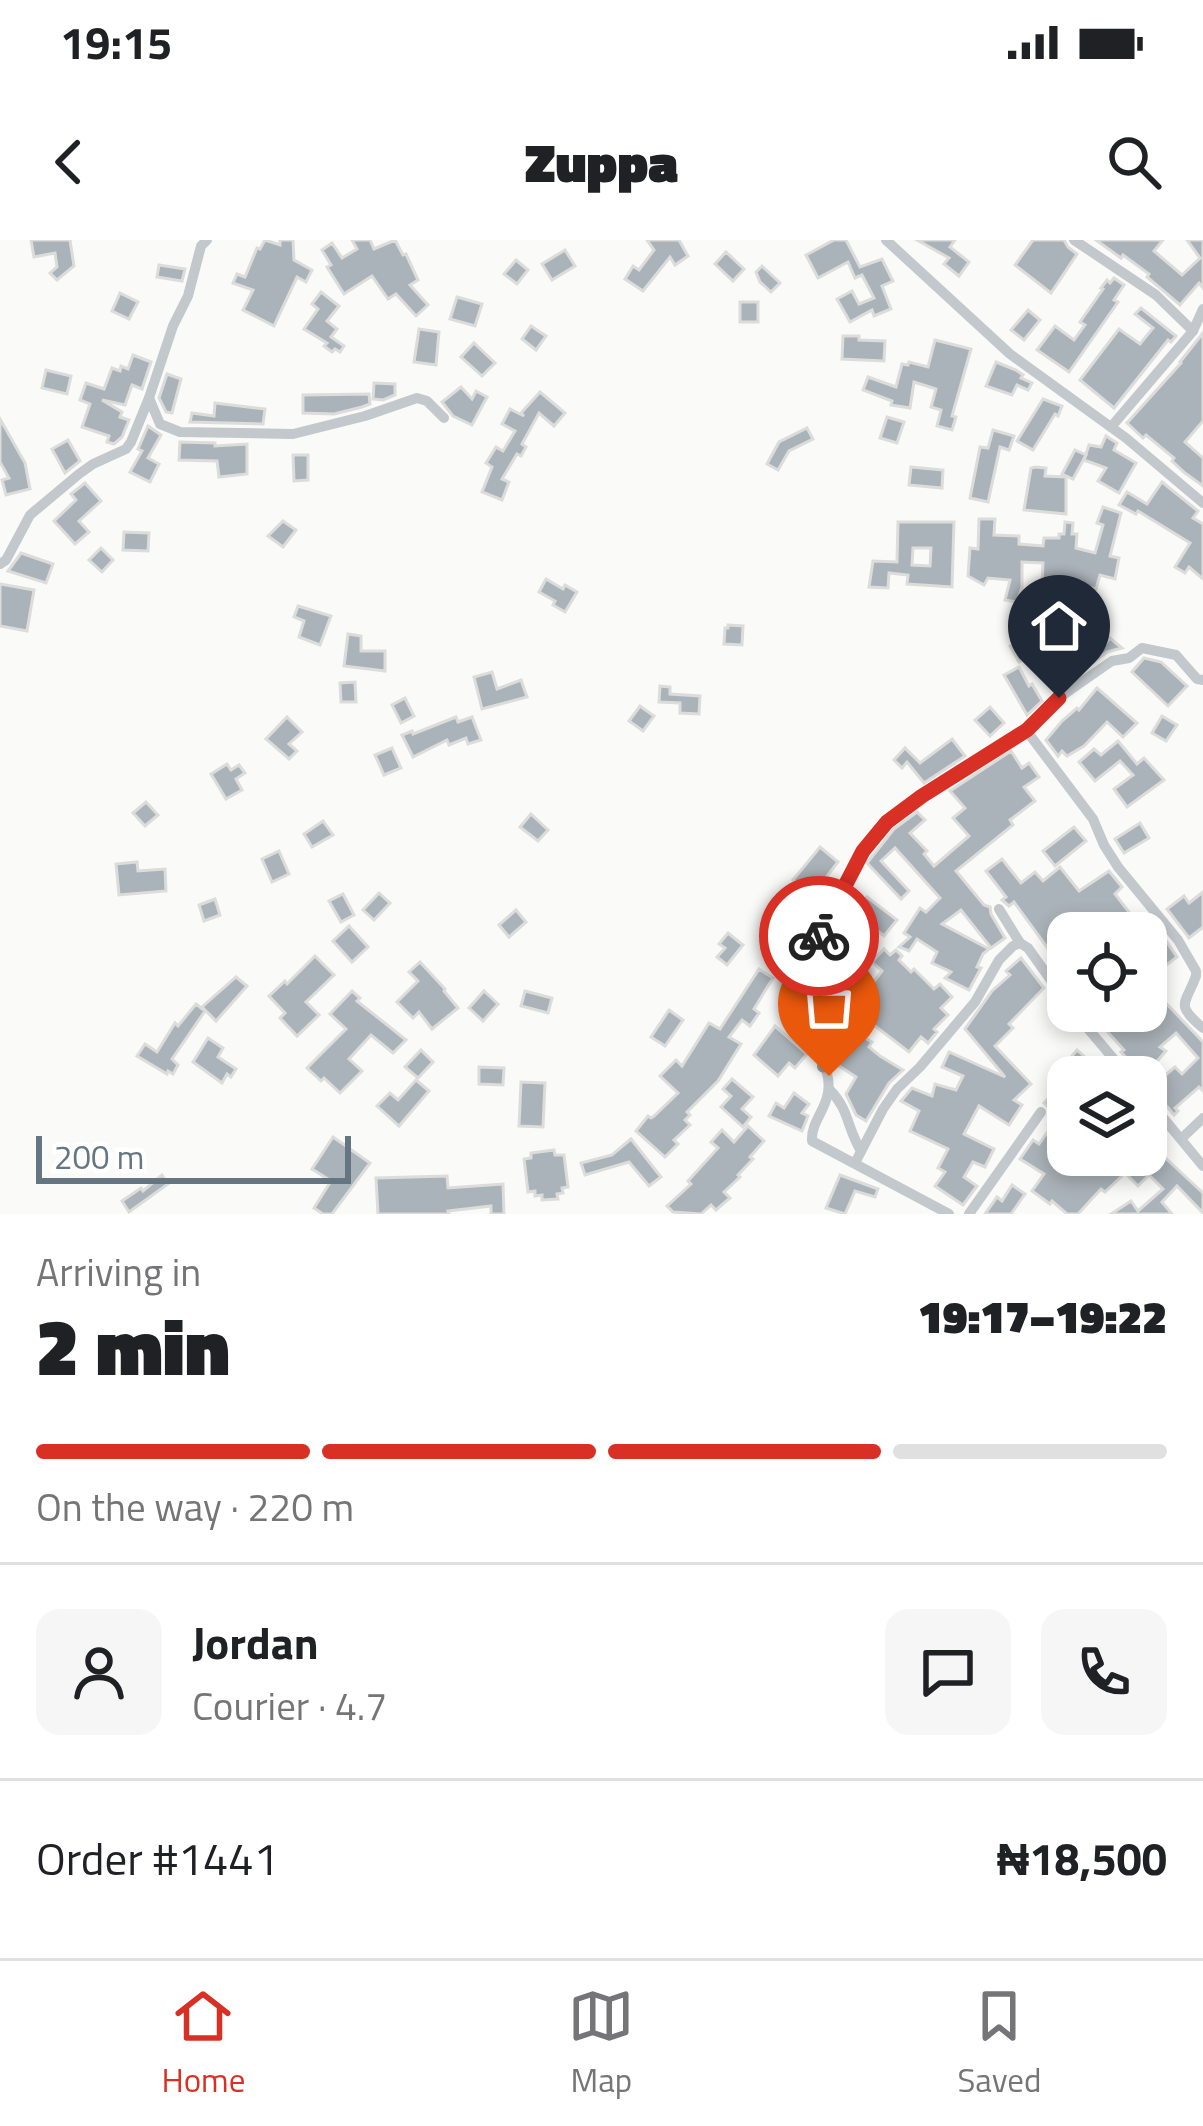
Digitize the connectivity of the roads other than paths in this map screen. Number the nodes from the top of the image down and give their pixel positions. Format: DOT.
graph roads {
  1 [pos="207,240"];
  2 [pos="886,240"];
  3 [pos="1074,240"];
  4 [pos="1203,309"];
  5 [pos="1193,331"];
  6 [pos="149,398"];
  7 [pos="444,418"];
  8 [pos="1111,427"];
  9 [pos="1203,503"];
  10 [pos="0,564"];
  11 [pos="1203,680"];
  12 [pos="1027,730"];
  13 [pos="999,909"];
  14 [pos="1020,943"];
  15 [pos="1047,975"];
  16 [pos="1203,1028"];
  17 [pos="1091,1032"];
  18 [pos="1111,1056"];
  19 [pos="830,1090"];
  20 [pos="1041,1112"];
  21 [pos="1203,1118"];
  22 [pos="1167,1121"];
  23 [pos="1182,1138"];
  24 [pos="858,1157"];
  25 [pos="1203,1166"];
  26 [pos="950,1214"];
  27 [pos="969,1214"];
  1 -- 6 [label="street"];
  2 -- 8 [label="street"];
  3 -- 5 [label="street"];
  4 -- 5 [label="street"];
  5 -- 8 [label="street"];
  6 -- 7 [label="street"];
  6 -- 10 [label="street"];
  8 -- 9 [label="street"];
  11 -- 12 [label="street"];
  12 -- 16 [label="street"];
  12 -- 19 [label="street"];
  13 -- 14 [label="street"];
  14 -- 15 [label="street"];
  14 -- 24 [label="street"];
  17 -- 18 [label="street"];
  19 -- 24 [label="street"];
  19 -- 24 [label="street"];
  20 -- 27 [label="street"];
  21 -- 23 [label="street"];
  22 -- 23 [label="street"];
  23 -- 25 [label="street"];
  24 -- 26 [label="street"];
}
